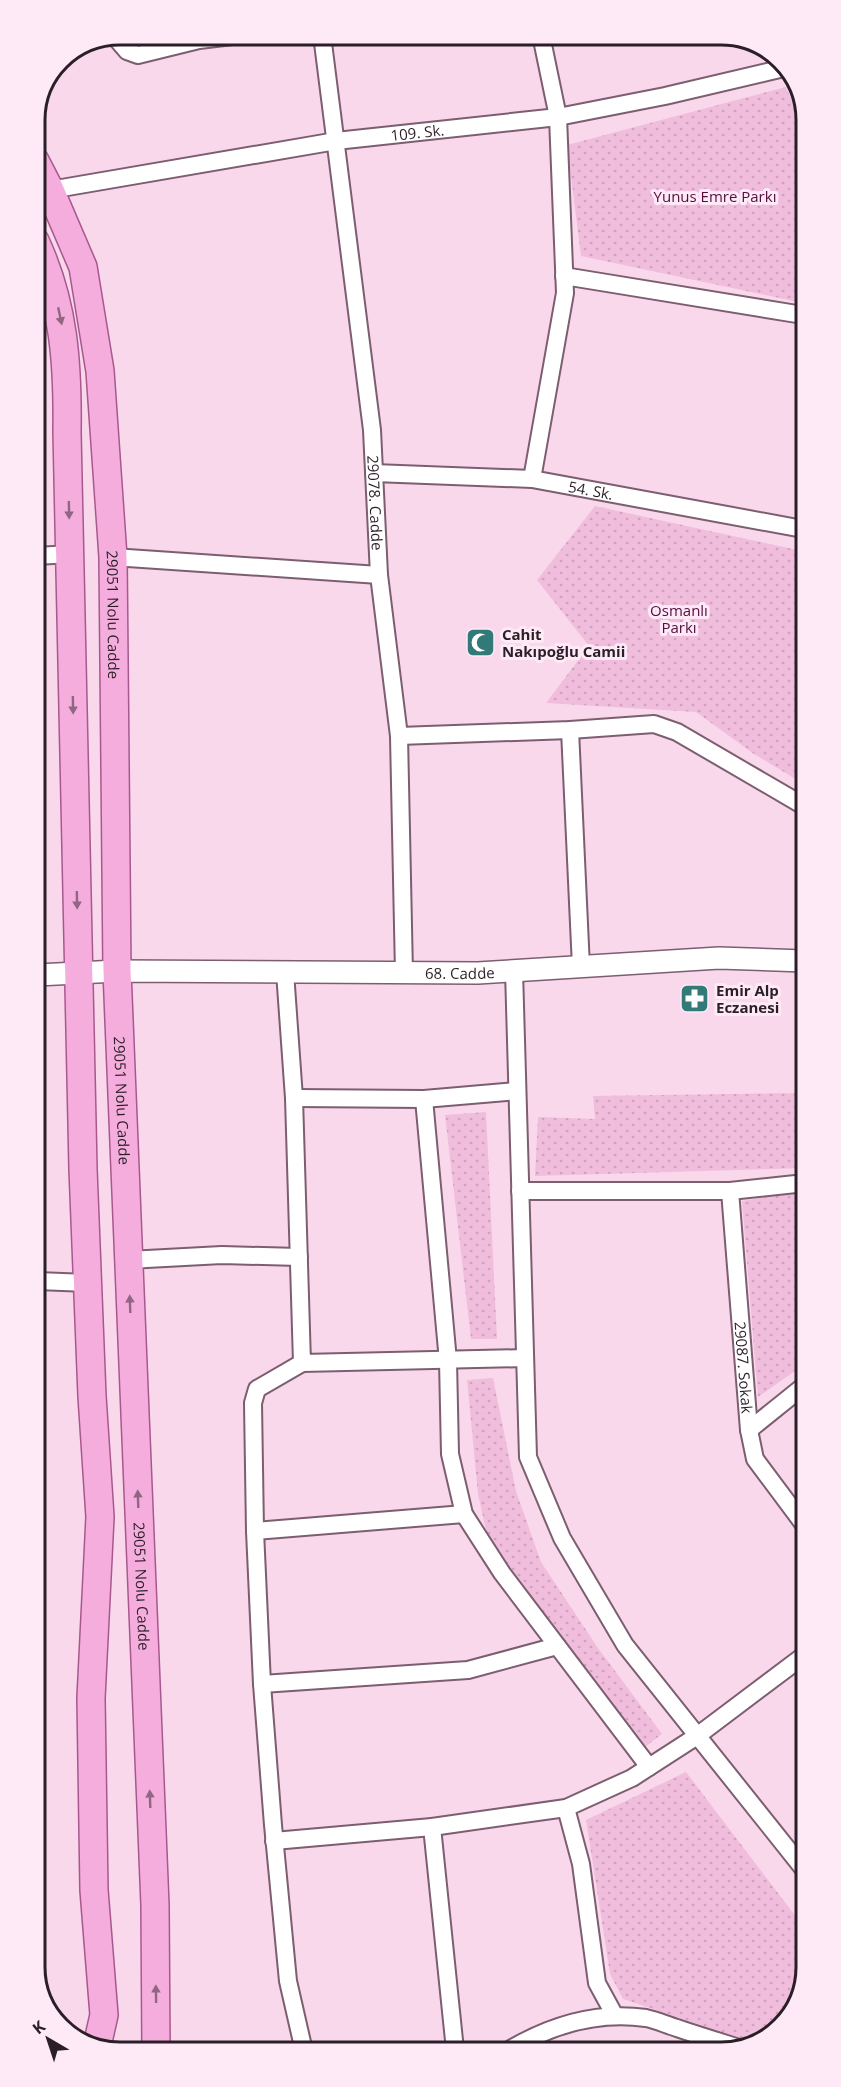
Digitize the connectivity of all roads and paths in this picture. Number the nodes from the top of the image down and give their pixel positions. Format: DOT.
graph roads {
  1 [pos="122,45"];
  2 [pos="171,45"];
  3 [pos="323,45"];
  4 [pos="543,45"];
  5 [pos="776,70"];
  6 [pos="558,117"];
  7 [pos="336,141"];
  8 [pos="45,180"];
  9 [pos="50,190"];
  10 [pos="45,262"];
  11 [pos="564,276"];
  12 [pos="796,314"];
  13 [pos="374,473"];
  14 [pos="532,479"];
  15 [pos="796,528"];
  16 [pos="70,554"];
  17 [pos="45,555"];
  18 [pos="113,557"];
  19 [pos="379,574"];
  20 [pos="570,730"];
  21 [pos="399,736"];
  22 [pos="796,801"];
  23 [pos="796,961"];
  24 [pos="581,967"];
  25 [pos="117,971"];
  26 [pos="514,971"];
  27 [pos="285,972"];
  28 [pos="78,973"];
  29 [pos="404,973"];
  30 [pos="45,975"];
  31 [pos="517,1091"];
  32 [pos="294,1098"];
  33 [pos="424,1099"];
  34 [pos="796,1184"];
  35 [pos="520,1191"];
  36 [pos="730,1191"];
  37 [pos="299,1257"];
  38 [pos="128,1260"];
  39 [pos="45,1281"];
  40 [pos="88,1283"];
  41 [pos="525,1358"];
  42 [pos="448,1361"];
  43 [pos="302,1363"];
  44 [pos="796,1392"];
  45 [pos="749,1430"];
  46 [pos="796,1513"];
  47 [pos="464,1514"];
  48 [pos="255,1531"];
  49 [pos="557,1646"];
  50 [pos="796,1662"];
  51 [pos="262,1684"];
  52 [pos="697,1736"];
  53 [pos="649,1767"];
  54 [pos="566,1808"];
  55 [pos="432,1827"];
  56 [pos="274,1841"];
  57 [pos="796,1860"];
  58 [pos="615,2016"];
  59 [pos="99,2039"];
  60 [pos="156,2042"];
  61 [pos="302,2042"];
  62 [pos="454,2042"];
  63 [pos="523,2042"];
  64 [pos="720,2042"];
  1 -- 2 [label="street"];
  3 -- 7 [label="street, 29078. Cadde"];
  4 -- 6 [label="street"];
  5 -- 6 [label="street, 109. Sk."];
  6 -- 7 [label="street, 109. Sk."];
  6 -- 11 [label="street"];
  7 -- 9 [label="street, 109. Sk."];
  7 -- 13 [label="street, 29078. Cadde"];
  8 -- 9 [label="main road, 29051 Nolu Cadde"];
  9 -- 18 [label="main road, 29051 Nolu Cadde"];
  10 -- 16 [label="main road, one-way"];
  11 -- 12 [label="street"];
  11 -- 14 [label="street"];
  13 -- 14 [label="street, 54. Sk."];
  13 -- 19 [label="street, 29078. Cadde"];
  14 -- 15 [label="street, 54. Sk."];
  16 -- 17 [label="street"];
  16 -- 28 [label="main road, one-way"];
  18 -- 19 [label="street"];
  18 -- 25 [label="main road, 29051 Nolu Cadde"];
  19 -- 21 [label="street, 29078. Cadde"];
  20 -- 21 [label="street"];
  20 -- 22 [label="street"];
  20 -- 24 [label="street"];
  21 -- 29 [label="street, 29078. Cadde"];
  23 -- 24 [label="street, 68. Cadde"];
  24 -- 26 [label="street, 68. Cadde"];
  25 -- 27 [label="street, 68. Cadde"];
  25 -- 28 [label="street, 68. Cadde"];
  25 -- 38 [label="main road, 29051 Nolu Cadde"];
  26 -- 29 [label="street, 68. Cadde"];
  26 -- 31 [label="street"];
  27 -- 29 [label="street, 68. Cadde"];
  27 -- 32 [label="street"];
  28 -- 30 [label="street, 68. Cadde"];
  28 -- 40 [label="main road"];
  31 -- 33 [label="street"];
  31 -- 35 [label="street"];
  32 -- 33 [label="street"];
  32 -- 37 [label="street"];
  33 -- 42 [label="street"];
  34 -- 36 [label="street"];
  35 -- 36 [label="street"];
  35 -- 41 [label="street"];
  36 -- 45 [label="street, 29087. Sokak"];
  37 -- 38 [label="street"];
  37 -- 43 [label="street"];
  60 -- 38 [label="main road, 29051 Nolu Cadde, one-way"];
  39 -- 40 [label="street"];
  40 -- 59 [label="main road"];
  41 -- 42 [label="street"];
  41 -- 52 [label="street"];
  42 -- 43 [label="street"];
  42 -- 47 [label="street"];
  43 -- 48 [label="street"];
  44 -- 45 [label="street"];
  45 -- 46 [label="street, 29087. Sokak"];
  47 -- 48 [label="street"];
  47 -- 49 [label="street"];
  48 -- 51 [label="street"];
  49 -- 51 [label="street"];
  49 -- 53 [label="street"];
  50 -- 52 [label="street"];
  51 -- 56 [label="street"];
  52 -- 53 [label="street"];
  52 -- 57 [label="street"];
  53 -- 54 [label="street"];
  54 -- 55 [label="street"];
  54 -- 58 [label="street"];
  55 -- 56 [label="street"];
  55 -- 62 [label="street"];
  56 -- 61 [label="street"];
  58 -- 63 [label="street"];
  58 -- 64 [label="street"];
}
